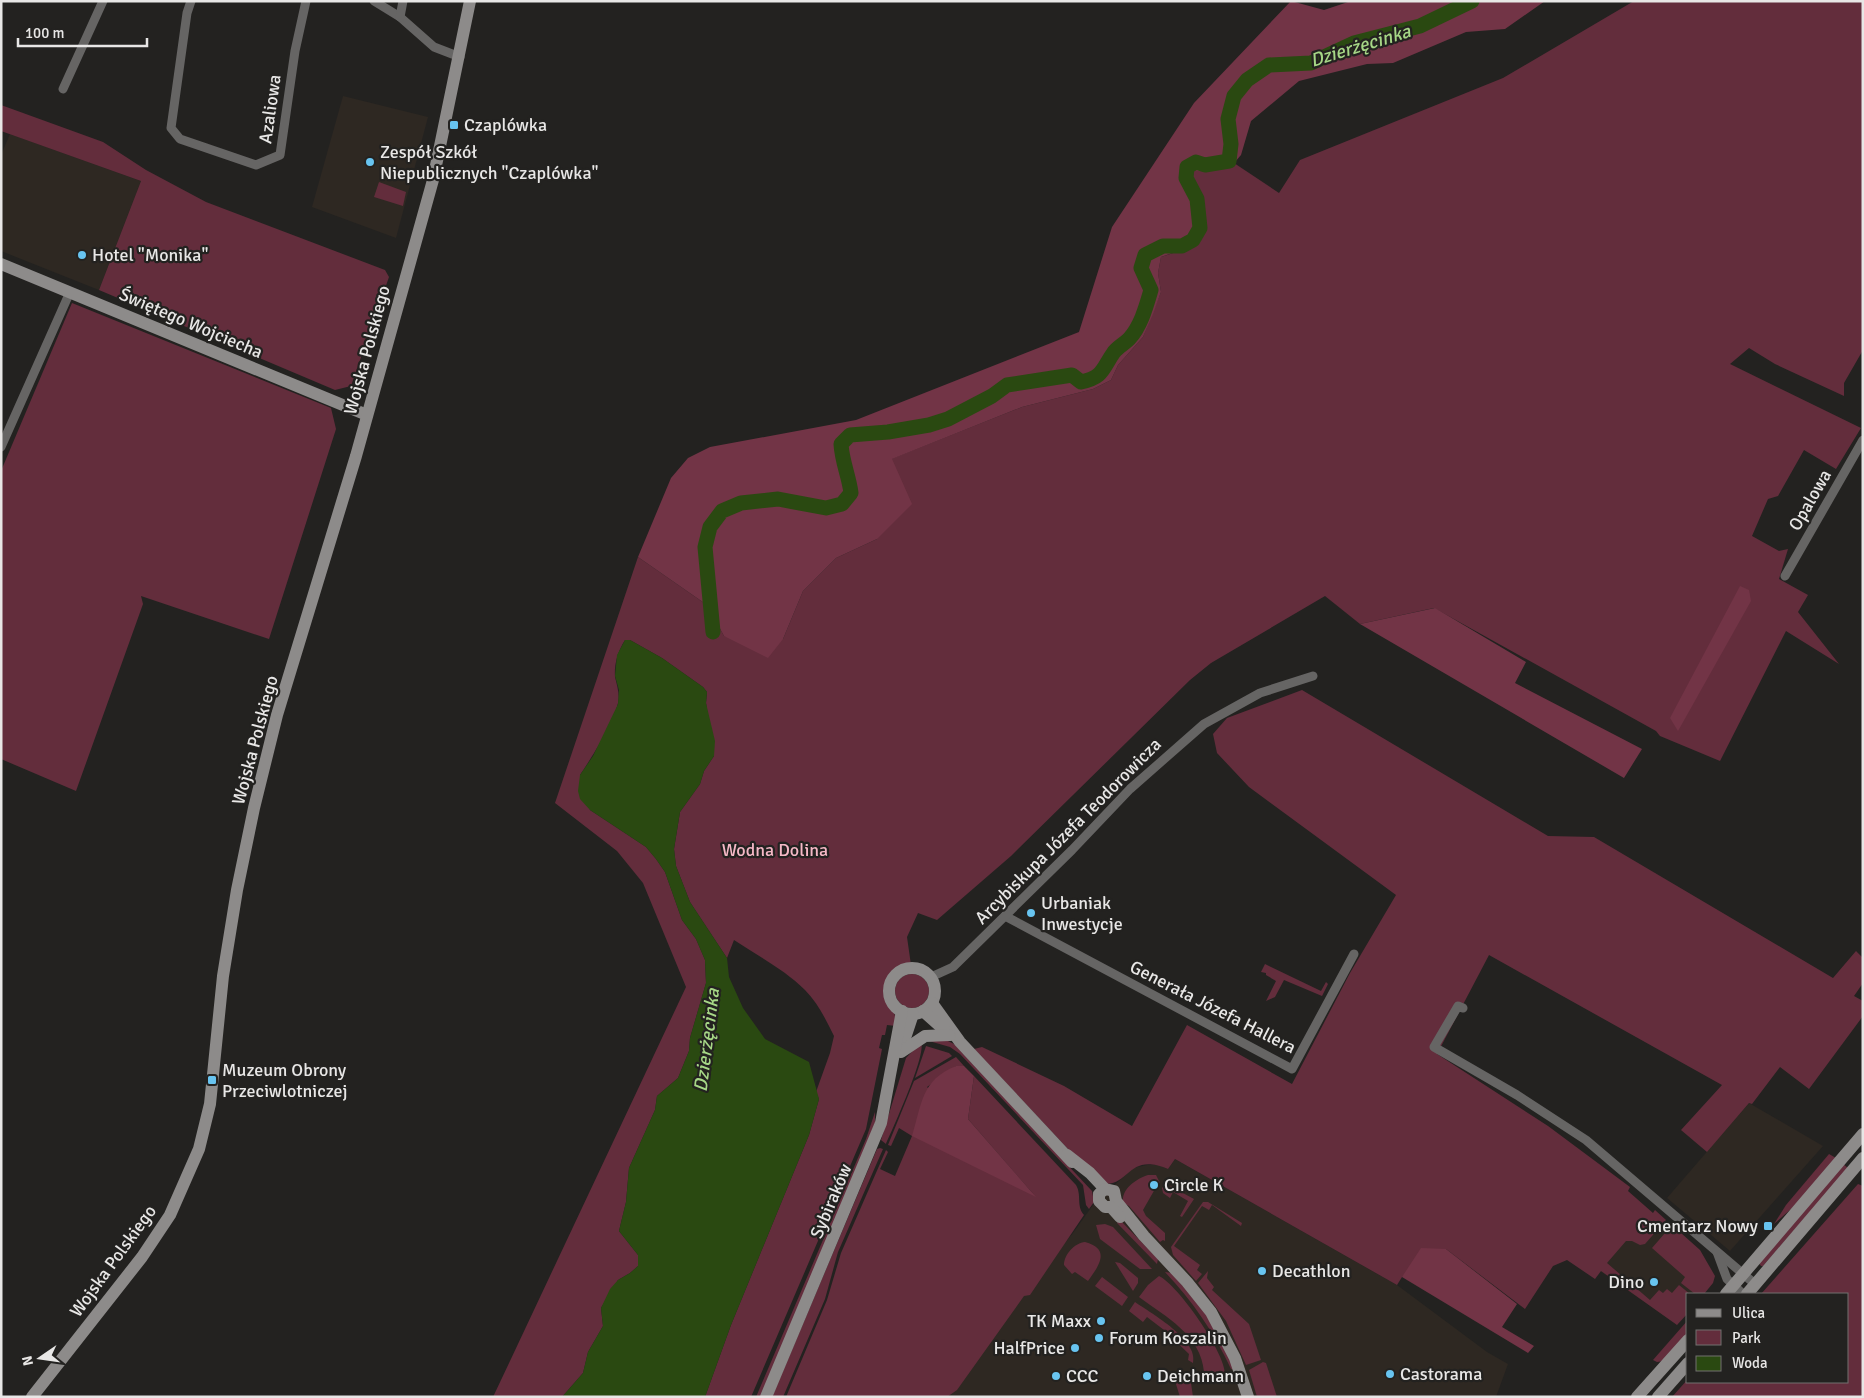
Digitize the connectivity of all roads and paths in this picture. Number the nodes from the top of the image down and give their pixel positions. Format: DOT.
graph roads {
  1 [pos="103,1"];
  2 [pos="191,1"];
  3 [pos="306,1"];
  4 [pos="374,1"];
  5 [pos="403,1"];
  6 [pos="470,1"];
  7 [pos="400,17"];
  8 [pos="460,57"];
  9 [pos="63,89"];
  10 [pos="1,264"];
  11 [pos="70,292"];
  12 [pos="367,415"];
  13 [pos="1863,440"];
  14 [pos="1,447"];
  15 [pos="1785,576"];
  16 [pos="1313,676"];
  17 [pos="1005,916"];
  18 [pos="1354,954"];
  19 [pos="931,978"];
  20 [pos="1463,1008"];
  21 [pos="918,1009"];
  22 [pos="949,1035"];
  23 [pos="960,1042"];
  24 [pos="901,1052"];
  25 [pos="887,1097"];
  26 [pos="1863,1134"];
  27 [pos="1863,1158"];
  28 [pos="1716,1250"];
  29 [pos="1744,1274"];
  30 [pos="1755,1284"];
  31 [pos="1737,1292"];
  32 [pos="1686,1342"];
  33 [pos="1686,1365"];
  34 [pos="1248,1394"];
  35 [pos="32,1397"];
  36 [pos="766,1397"];
  37 [pos="1637,1397"];
  38 [pos="1658,1397"];
  1 -- 9 [label="street"];
  2 -- 3 [label="street, Azaliowa"];
  4 -- 7 [label="street"];
  5 -- 7 [label="street"];
  6 -- 8 [label="street, Wojska Polskiego"];
  7 -- 8 [label="street"];
  8 -- 12 [label="street, Wojska Polskiego"];
  10 -- 11 [label="street, Świętego Wojciecha"];
  11 -- 12 [label="street, Świętego Wojciecha"];
  11 -- 14 [label="street"];
  12 -- 35 [label="street, Wojska Polskiego"];
  13 -- 15 [label="street, Opalowa"];
  16 -- 17 [label="street, Arcybiskupa Józefa Teodorowicza"];
  17 -- 18 [label="street, Generała Józefa Hallera"];
  17 -- 19 [label="street, Arcybiskupa Józefa Teodorowicza"];
  19 -- 21 [label="street"];
  19 -- 21 [label="street"];
  20 -- 28 [label="street"];
  21 -- 22 [label="street"];
  21 -- 23 [label="street"];
  21 -- 24 [label="street"];
  21 -- 25 [label="street, Sybiraków"];
  22 -- 23 [label="street"];
  22 -- 24 [label="street"];
  23 -- 34 [label="street"];
  24 -- 25 [label="street"];
  25 -- 36 [label="street, Sybiraków"];
  26 -- 29 [label="street"];
  27 -- 30 [label="street"];
  28 -- 29 [label="street"];
  28 -- 31 [label="street"];
  29 -- 30 [label="street"];
  29 -- 31 [label="street"];
  30 -- 31 [label="street"];
  32 -- 37 [label="street"];
  33 -- 38 [label="street"];
}
